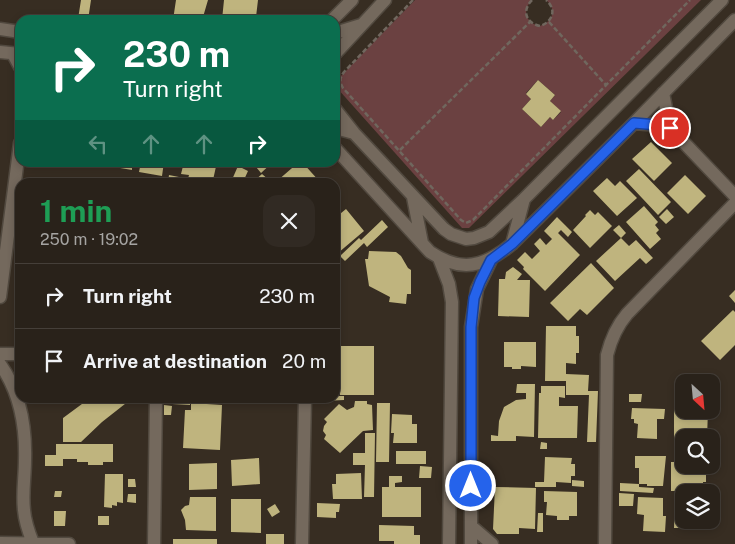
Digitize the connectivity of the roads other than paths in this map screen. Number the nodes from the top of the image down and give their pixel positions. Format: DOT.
graph roads {
  1 [pos="352,0"];
  2 [pos="385,0"];
  3 [pos="722,0"];
  4 [pos="337,15"];
  5 [pos="735,20"];
  6 [pos="361,25"];
  7 [pos="0,30"];
  8 [pos="340,31"];
  9 [pos="15,32"];
  10 [pos="340,48"];
  11 [pos="0,52"];
  12 [pos="15,54"];
  13 [pos="663,93"];
  14 [pos="340,115"];
  15 [pos="634,123"];
  16 [pos="670,128"];
  17 [pos="340,129"];
  18 [pos="354,132"];
  19 [pos="340,154"];
  20 [pos="413,196"];
  21 [pos="735,196"];
  22 [pos="524,199"];
  23 [pos="735,203"];
  24 [pos="15,206"];
  25 [pos="512,244"];
  26 [pos="422,245"];
  27 [pos="439,258"];
  28 [pos="491,260"];
  29 [pos="0,297"];
  30 [pos="451,323"];
  31 [pos="471,327"];
  32 [pos="0,354"];
  33 [pos="15,354"];
  34 [pos="0,364"];
  35 [pos="15,390"];
  36 [pos="19,403"];
  37 [pos="156,403"];
  38 [pos="305,403"];
  39 [pos="471,526"];
  40 [pos="0,543"];
  41 [pos="33,544"];
  42 [pos="68,544"];
  43 [pos="154,544"];
  44 [pos="302,544"];
  45 [pos="449,544"];
  46 [pos="471,544"];
  47 [pos="492,544"];
  48 [pos="605,544"];
  1 -- 4 [label="street"];
  2 -- 6 [label="street"];
  3 -- 22 [label="street"];
  5 -- 13 [label="street"];
  6 -- 8 [label="street"];
  6 -- 10 [label="street"];
  7 -- 9 [label="street"];
  11 -- 12 [label="street"];
  13 -- 15 [label="street"];
  13 -- 16 [label="street"];
  14 -- 18 [label="street"];
  15 -- 16 [label="street"];
  15 -- 25 [label="street"];
  16 -- 21 [label="street"];
  17 -- 18 [label="street"];
  18 -- 20 [label="street"];
  19 -- 26 [label="street"];
  20 -- 22 [label="street"];
  20 -- 26 [label="street"];
  22 -- 25 [label="street"];
  23 -- 48 [label="street"];
  24 -- 29 [label="street"];
  25 -- 28 [label="street"];
  26 -- 27 [label="street"];
  27 -- 28 [label="street"];
  27 -- 30 [label="street"];
  28 -- 31 [label="street"];
  30 -- 31 [label="street"];
  30 -- 45 [label="street"];
  31 -- 39 [label="street"];
  32 -- 33 [label="street"];
  34 -- 35 [label="street"];
  36 -- 41 [label="street"];
  37 -- 43 [label="street"];
  38 -- 44 [label="street"];
  39 -- 46 [label="street"];
  39 -- 47 [label="street"];
  40 -- 41 [label="street"];
  41 -- 42 [label="street"];
}
